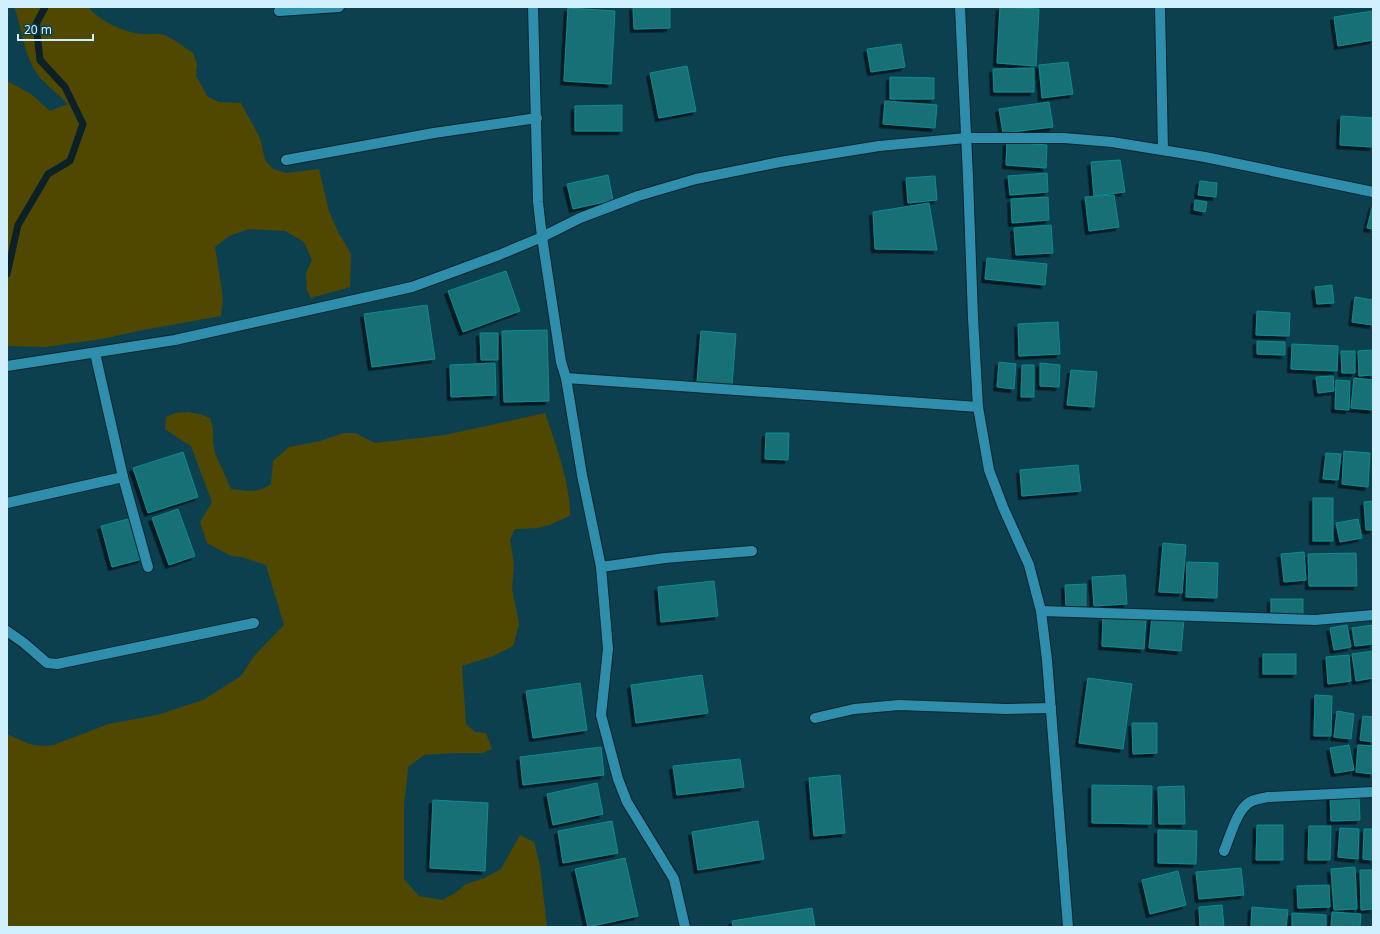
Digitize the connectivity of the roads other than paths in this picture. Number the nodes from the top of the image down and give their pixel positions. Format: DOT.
graph roads {
  1 [pos="339,7"];
  2 [pos="532,7"];
  3 [pos="960,7"];
  4 [pos="1160,7"];
  5 [pos="279,11"];
  6 [pos="537,118"];
  7 [pos="966,138"];
  8 [pos="1163,150"];
  9 [pos="286,160"];
  10 [pos="1373,192"];
  11 [pos="542,237"];
  12 [pos="95,353"];
  13 [pos="7,366"];
  14 [pos="566,378"];
  15 [pos="978,406"];
  16 [pos="123,477"];
  17 [pos="7,503"];
  18 [pos="752,551"];
  19 [pos="148,567"];
  20 [pos="601,567"];
  21 [pos="1041,611"];
  22 [pos="1373,615"];
  23 [pos="254,623"];
  24 [pos="7,631"];
  25 [pos="1051,708"];
  26 [pos="814,718"];
  27 [pos="1373,792"];
  28 [pos="1224,851"];
  29 [pos="685,927"];
  30 [pos="1068,927"];
  1 -- 5 [label="street"];
  2 -- 6 [label="street"];
  3 -- 7 [label="street"];
  4 -- 8 [label="street"];
  6 -- 9 [label="street"];
  6 -- 11 [label="street"];
  7 -- 8 [label="street"];
  7 -- 11 [label="street"];
  7 -- 15 [label="street"];
  8 -- 10 [label="street"];
  11 -- 12 [label="street"];
  11 -- 14 [label="street"];
  12 -- 13 [label="street"];
  12 -- 16 [label="street"];
  14 -- 15 [label="street"];
  14 -- 20 [label="street"];
  15 -- 21 [label="street"];
  16 -- 17 [label="street"];
  16 -- 19 [label="street"];
  18 -- 20 [label="street"];
  20 -- 29 [label="street"];
  21 -- 22 [label="street"];
  21 -- 25 [label="street"];
  23 -- 24 [label="street"];
  25 -- 26 [label="street"];
  25 -- 30 [label="street"];
  27 -- 28 [label="street"];
}
